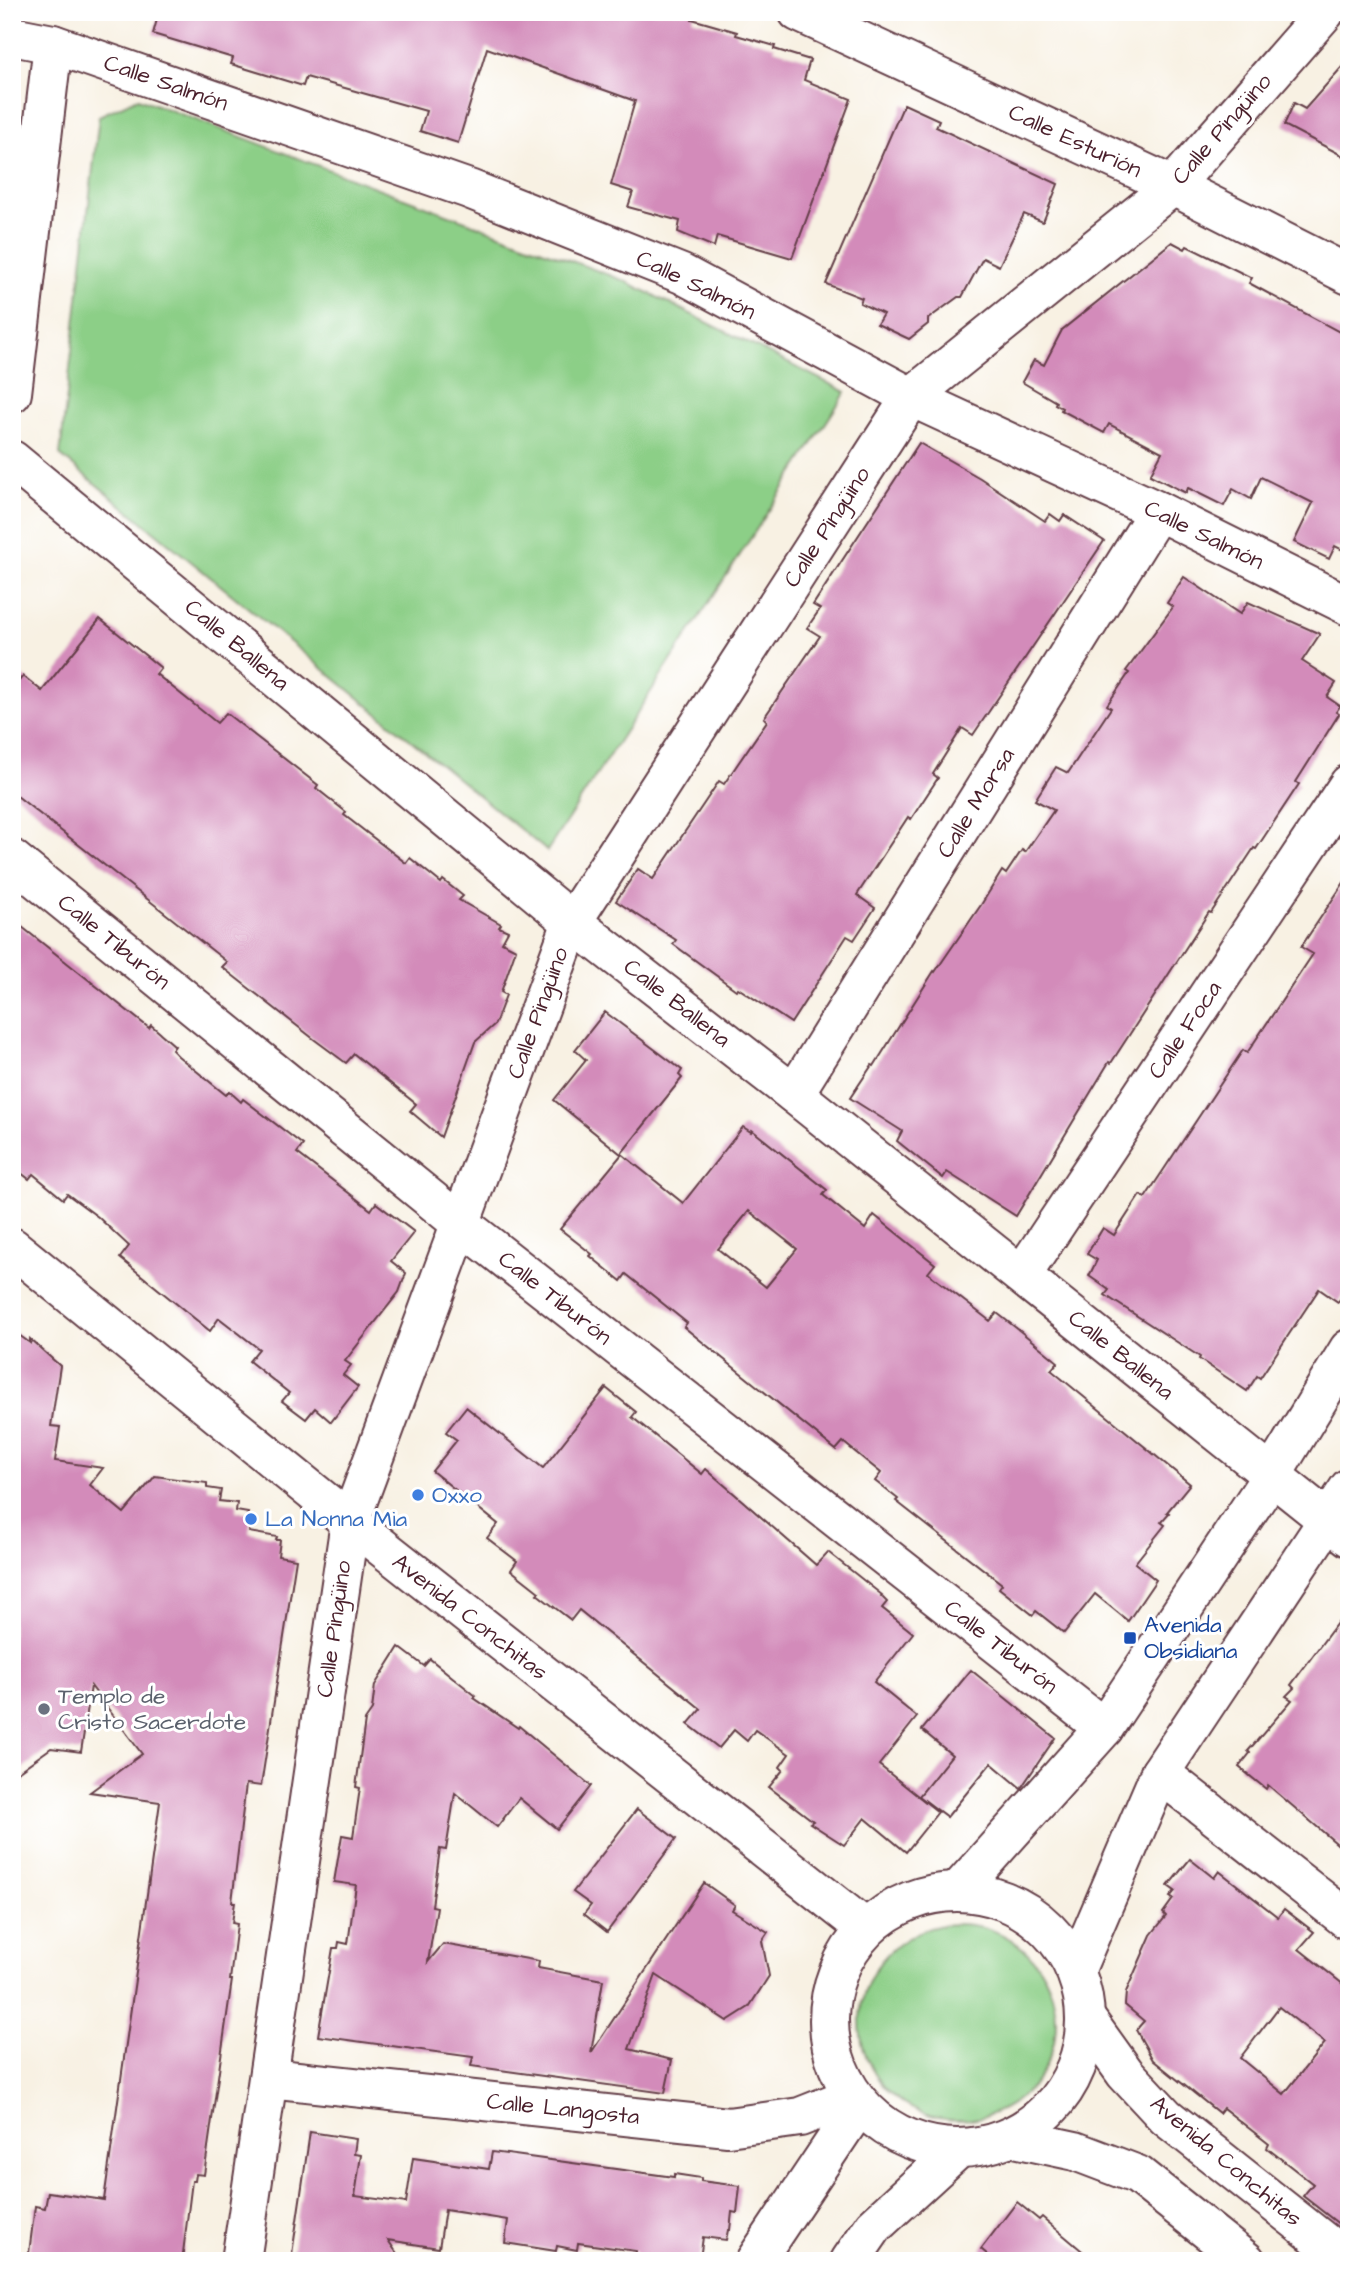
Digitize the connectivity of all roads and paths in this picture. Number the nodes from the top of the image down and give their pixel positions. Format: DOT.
graph roads {
  1 [pos="798,12"];
  2 [pos="1325,12"];
  3 [pos="12,36"];
  4 [pos="53,44"];
  5 [pos="1174,186"];
  6 [pos="1349,275"];
  7 [pos="12,393"];
  8 [pos="911,397"];
  9 [pos="12,460"];
  10 [pos="1158,511"];
  11 [pos="1349,606"];
  12 [pos="1349,784"];
  13 [pos="12,859"];
  14 [pos="572,922"];
  15 [pos="794,1094"];
  16 [pos="460,1223"];
  17 [pos="12,1247"];
  18 [pos="1022,1275"];
  19 [pos="1349,1349"];
  20 [pos="1272,1475"];
  21 [pos="1349,1489"];
  22 [pos="350,1522"];
  23 [pos="1338,1529"];
  24 [pos="1104,1728"];
  25 [pos="1160,1773"];
  26 [pos="958,1891"];
  27 [pos="1349,1921"];
  28 [pos="866,1929"];
  29 [pos="1076,1969"];
  30 [pos="1087,2021"];
  31 [pos="269,2078"];
  32 [pos="857,2100"];
  33 [pos="1010,2137"];
  34 [pos="958,2149"];
  35 [pos="241,2261"];
  36 [pos="755,2261"];
  37 [pos="850,2261"];
  38 [pos="1246,2261"];
  39 [pos="1348,2261"];
  1 -- 5 [label="street, Calle Esturión"];
  2 -- 5 [label="street, Calle Pingüino"];
  3 -- 4 [label="street, Calle Salmón"];
  4 -- 7 [label="street"];
  4 -- 8 [label="street, Calle Salmón"];
  5 -- 6 [label="street, Calle Esturión"];
  5 -- 8 [label="street, Calle Pingüino"];
  8 -- 10 [label="street, Calle Salmón"];
  8 -- 14 [label="street, Calle Pingüino"];
  9 -- 14 [label="street, Calle Ballena"];
  10 -- 11 [label="street, Calle Salmón"];
  10 -- 15 [label="street, Calle Morsa"];
  12 -- 18 [label="street, Calle Foca"];
  13 -- 16 [label="street, Calle Tiburón"];
  14 -- 15 [label="street, Calle Ballena"];
  14 -- 16 [label="street, Calle Pingüino"];
  15 -- 18 [label="street, Calle Ballena"];
  16 -- 22 [label="street, Calle Pingüino"];
  16 -- 24 [label="street, Calle Tiburón"];
  17 -- 22 [label="street, Avenida Conchitas"];
  18 -- 20 [label="street, Calle Ballena"];
  19 -- 20 [label="street"];
  20 -- 23 [label="street, Calle Ballena"];
  20 -- 24 [label="street"];
  21 -- 23 [label="street"];
  22 -- 28 [label="street, Avenida Conchitas"];
  22 -- 31 [label="street, Calle Pingüino"];
  23 -- 25 [label="street"];
  24 -- 26 [label="street"];
  25 -- 27 [label="street"];
  25 -- 29 [label="street"];
  26 -- 28 [label="street"];
  26 -- 29 [label="street"];
  28 -- 32 [label="street"];
  29 -- 30 [label="street"];
  30 -- 33 [label="street"];
  30 -- 39 [label="street, Avenida Conchitas"];
  31 -- 32 [label="street, Calle Langosta"];
  31 -- 35 [label="street, Calle Pingüino"];
  32 -- 34 [label="street"];
  32 -- 36 [label="street"];
  33 -- 34 [label="street"];
  33 -- 38 [label="street"];
  34 -- 37 [label="street"];
}
